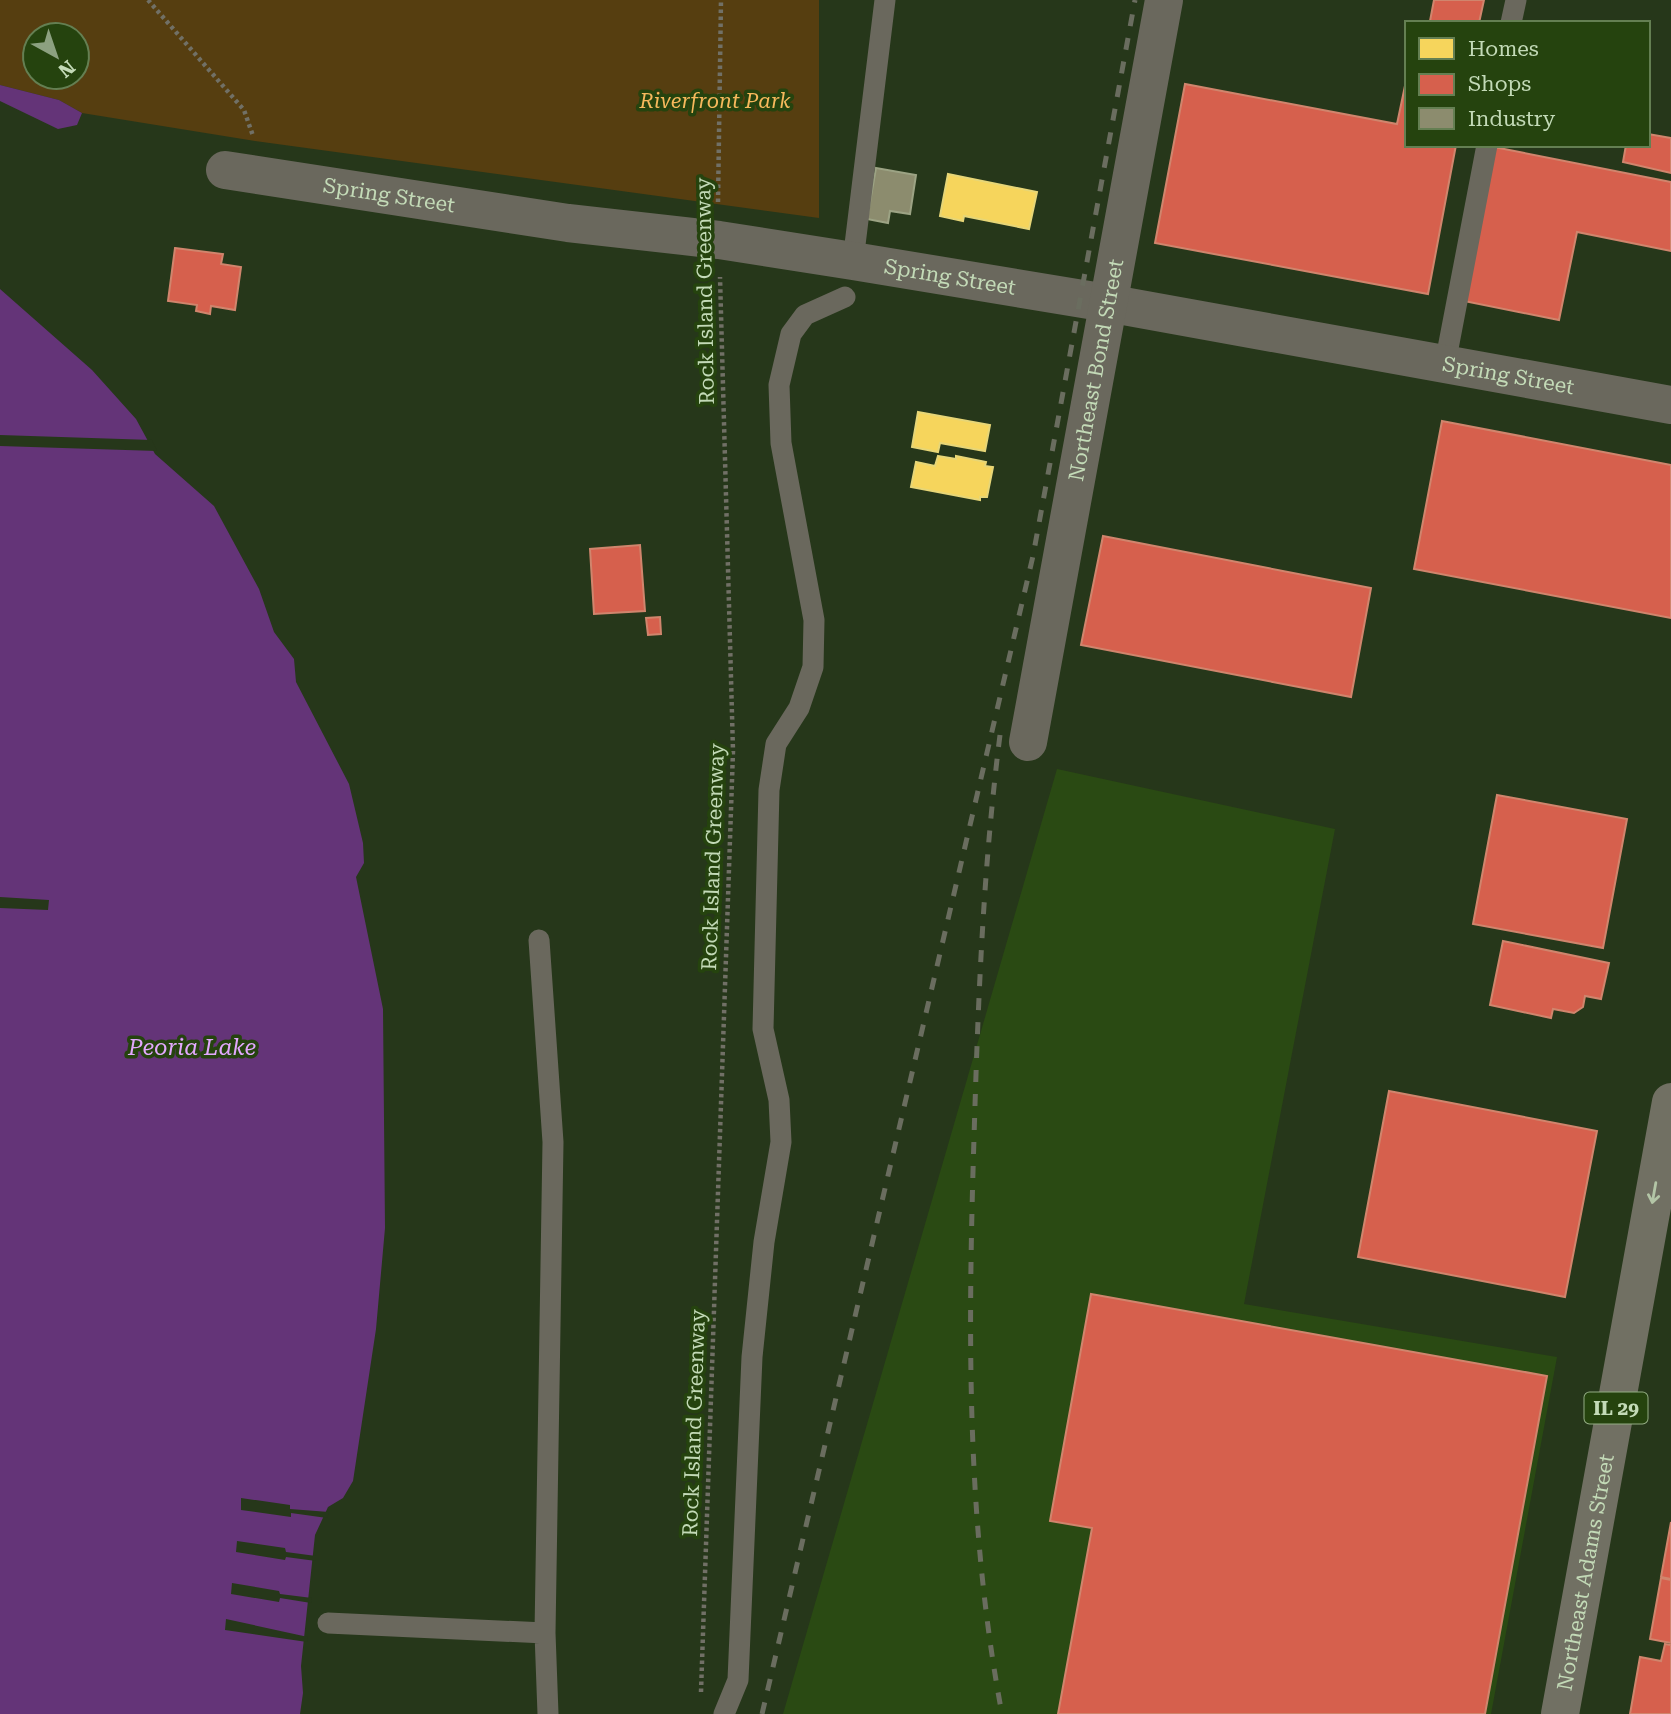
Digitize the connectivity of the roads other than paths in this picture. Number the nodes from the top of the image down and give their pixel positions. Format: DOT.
graph roads {
  1 [pos="886,0"];
  2 [pos="1164,0"];
  3 [pos="1516,0"];
  4 [pos="1511,21"];
  5 [pos="1487,147"];
  6 [pos="243,172"];
  7 [pos="849,279"];
  8 [pos="1107,303"];
  9 [pos="1446,364"];
  10 [pos="1671,405"];
  11 [pos="1028,742"];
  12 [pos="539,940"];
  13 [pos="1671,1101"];
  14 [pos="1659,1240"];
  15 [pos="328,1623"];
  16 [pos="545,1633"];
  17 [pos="548,1714"];
  18 [pos="724,1714"];
  19 [pos="1560,1714"];
  1 -- 7 [label="lane"];
  2 -- 8 [label="street, Northeast Bond Street"];
  3 -- 4 [label="lane"];
  5 -- 9 [label="lane"];
  6 -- 7 [label="street, Spring Street"];
  7 -- 8 [label="street, Spring Street"];
  7 -- 18 [label="lane"];
  8 -- 9 [label="street, Spring Street"];
  8 -- 11 [label="street, Northeast Bond Street"];
  9 -- 10 [label="street, Spring Street"];
  12 -- 16 [label="lane"];
  13 -- 14 [label="main road, Northeast Adams Street / IL 29, one-way"];
  14 -- 19 [label="main road, Northeast Adams Street / IL 29"];
  15 -- 16 [label="lane"];
  16 -- 17 [label="lane"];
}
